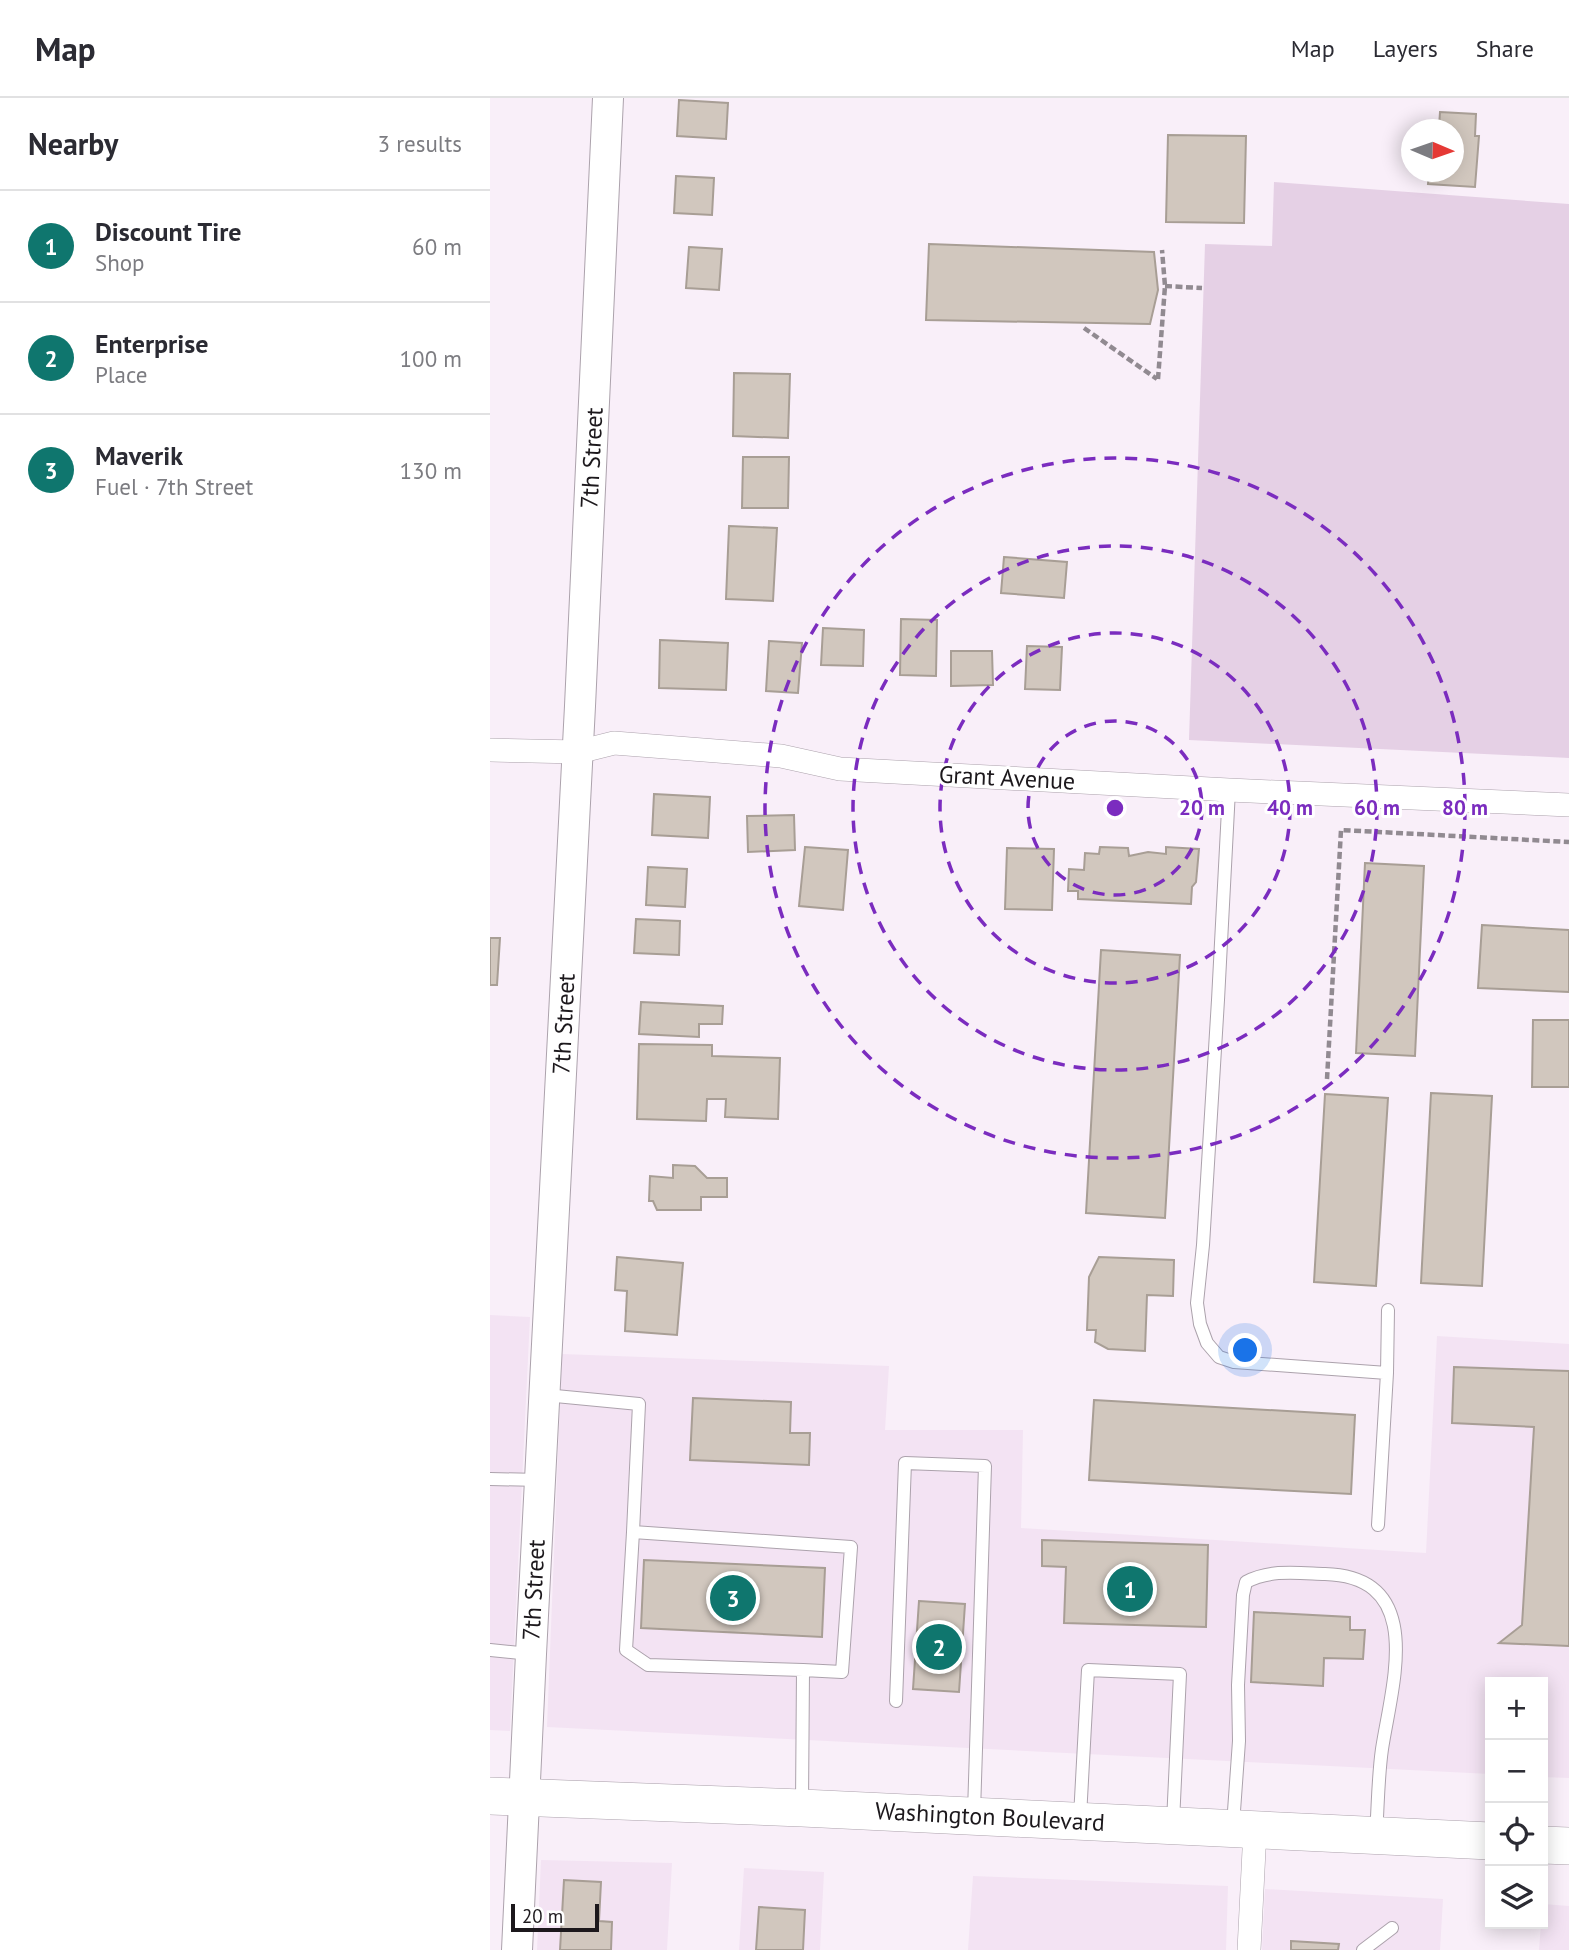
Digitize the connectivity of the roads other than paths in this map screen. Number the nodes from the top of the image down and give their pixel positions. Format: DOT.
graph roads {
  1 [pos="608,98"];
  2 [pos="490,750"];
  3 [pos="578,752"];
  4 [pos="1229,790"];
  5 [pos="1569,805"];
  6 [pos="1388,1310"];
  7 [pos="1387,1373"];
  8 [pos="545,1395"];
  9 [pos="490,1479"];
  10 [pos="540,1480"];
  11 [pos="1378,1525"];
  12 [pos="633,1532"];
  13 [pos="490,1650"];
  14 [pos="531,1654"];
  15 [pos="803,1670"];
  16 [pos="896,1701"];
  17 [pos="507,1796"];
  18 [pos="802,1808"];
  19 [pos="974,1815"];
  20 [pos="1080,1821"];
  21 [pos="1173,1826"];
  22 [pos="1244,1829"];
  23 [pos="1376,1836"];
  24 [pos="1485,1842"];
  25 [pos="1548,1844"];
  26 [pos="1569,1846"];
  27 [pos="1392,1928"];
  28 [pos="517,1950"];
  29 [pos="1249,1950"];
  30 [pos="1363,1950"];
  1 -- 3 [label="street, 7th Street"];
  2 -- 3 [label="street, Grant Avenue"];
  3 -- 4 [label="street, Grant Avenue"];
  3 -- 8 [label="street, 7th Street"];
  4 -- 5 [label="street, Grant Avenue"];
  4 -- 7 [label="lane"];
  6 -- 7 [label="lane"];
  7 -- 11 [label="lane"];
  8 -- 10 [label="street, 7th Street"];
  8 -- 12 [label="lane"];
  9 -- 10 [label="lane"];
  10 -- 14 [label="street, 7th Street"];
  12 -- 15 [label="lane"];
  12 -- 15 [label="lane"];
  13 -- 14 [label="lane"];
  14 -- 17 [label="street, 7th Street"];
  15 -- 18 [label="lane"];
  16 -- 19 [label="lane"];
  17 -- 18 [label="main road, Washington Boulevard"];
  17 -- 28 [label="street, 7th Street"];
  18 -- 19 [label="main road, Washington Boulevard"];
  19 -- 20 [label="main road, Washington Boulevard"];
  20 -- 21 [label="main road, Washington Boulevard"];
  20 -- 21 [label="lane"];
  21 -- 22 [label="main road, Washington Boulevard"];
  22 -- 23 [label="main road, Washington Boulevard"];
  22 -- 23 [label="lane"];
  22 -- 29 [label="street"];
  23 -- 24 [label="main road, Washington Boulevard"];
  25 -- 26 [label="main road"];
  27 -- 30 [label="lane"];
}
